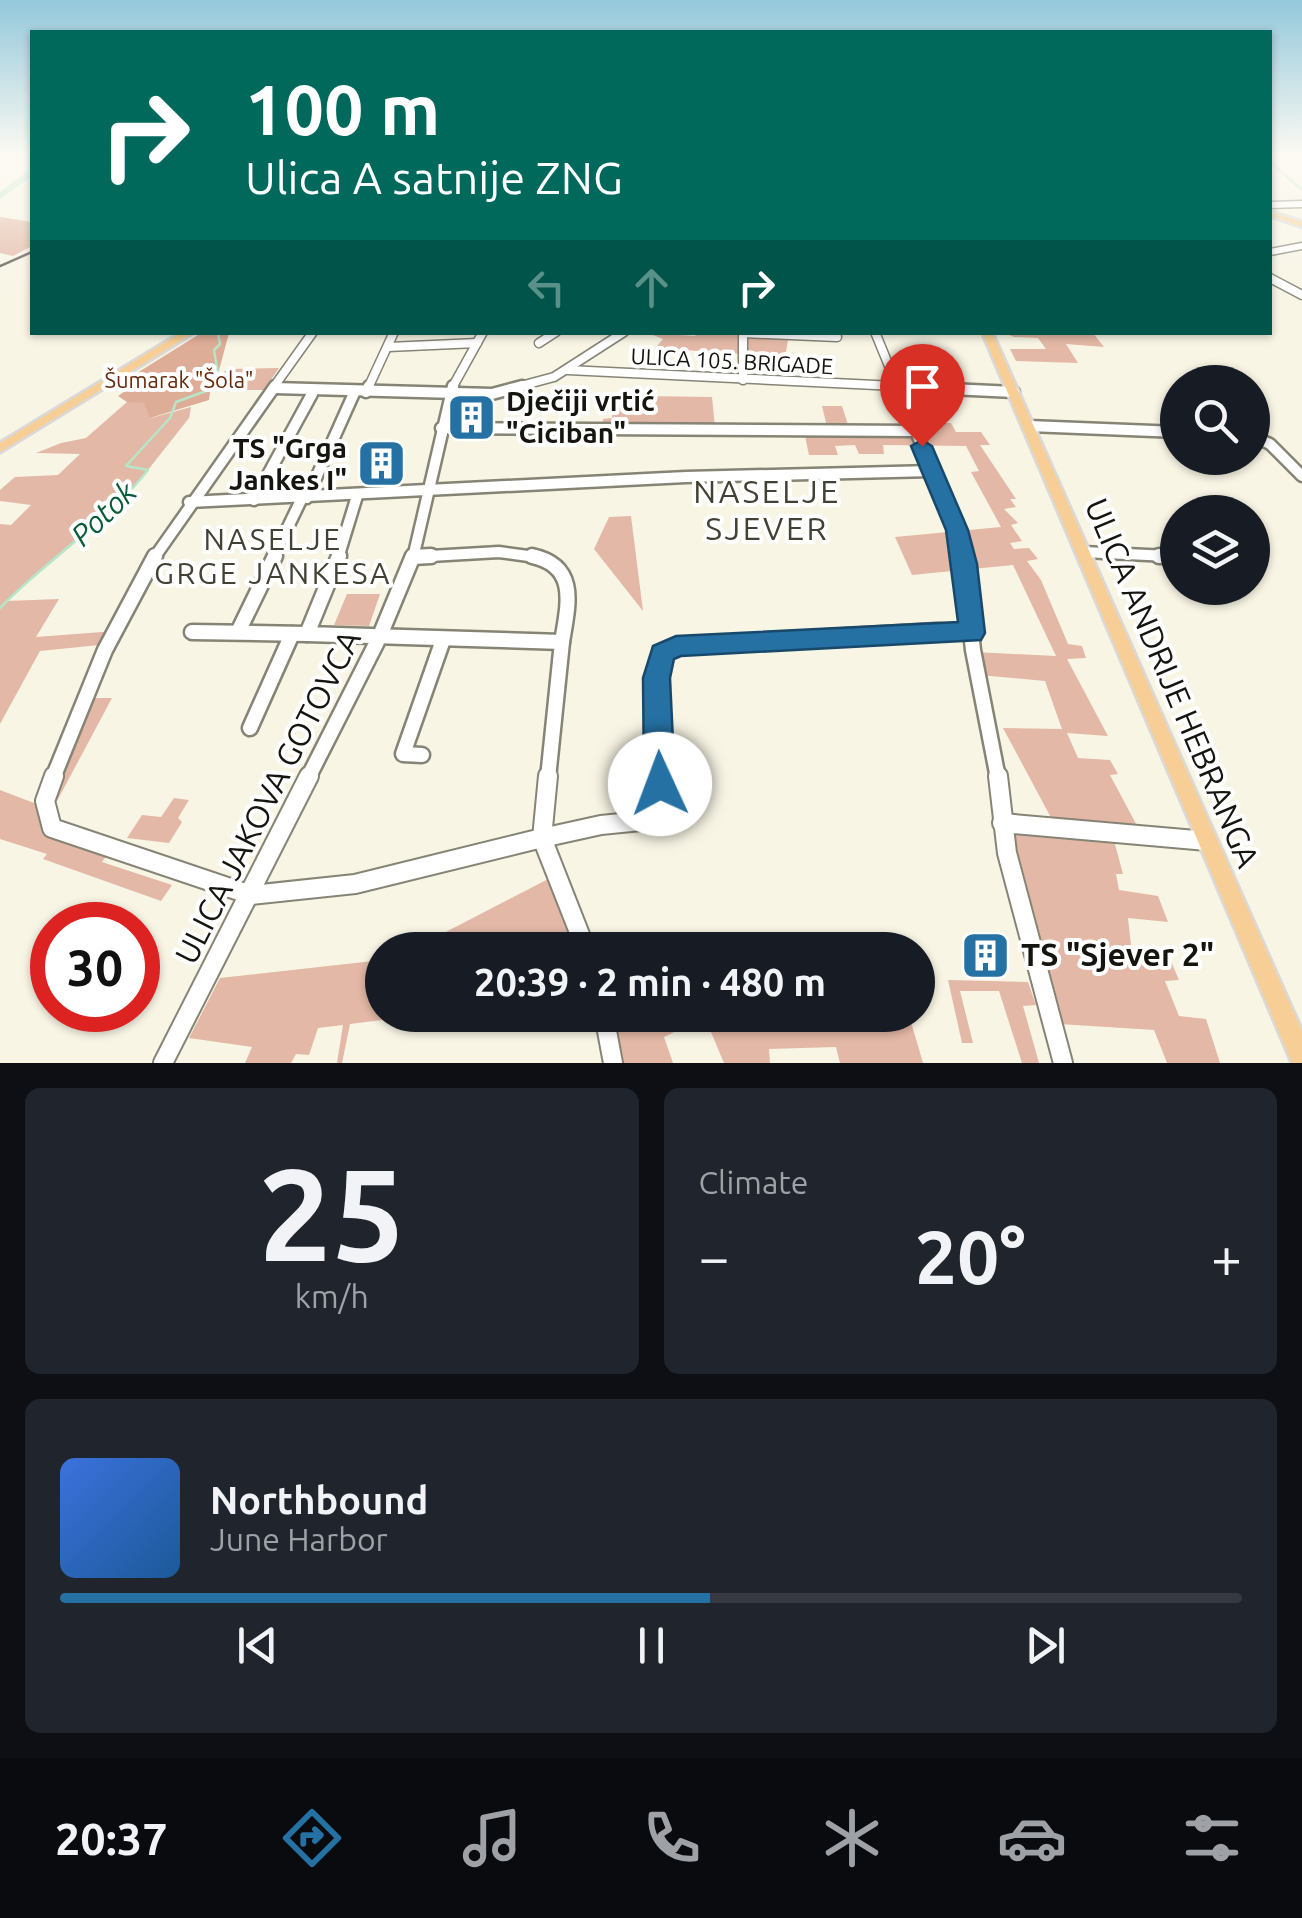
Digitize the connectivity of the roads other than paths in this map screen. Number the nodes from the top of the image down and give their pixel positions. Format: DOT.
graph roads {
  1 [pos="1272,214"];
  2 [pos="1302,225"];
  3 [pos="1302,246"];
  4 [pos="1272,251"];
  5 [pos="1272,279"];
  6 [pos="1302,296"];
  7 [pos="185,335"];
  8 [pos="311,335"];
  9 [pos="393,335"];
  10 [pos="481,335"];
  11 [pos="551,335"];
  12 [pos="620,335"];
  13 [pos="743,335"];
  14 [pos="790,335"];
  15 [pos="876,335"];
  16 [pos="988,335"];
  17 [pos="837,337"];
  18 [pos="539,342"];
  19 [pos="477,343"];
  20 [pos="388,347"];
  21 [pos="568,370"];
  22 [pos="744,380"];
  23 [pos="897,386"];
  24 [pos="274,388"];
  25 [pos="360,392"];
  26 [pos="1014,392"];
  27 [pos="312,394"];
  28 [pos="448,395"];
  29 [pos="1029,426"];
  30 [pos="441,428"];
  31 [pos="916,431"];
  32 [pos="1160,431"];
  33 [pos="0,448"];
  34 [pos="1270,448"];
  35 [pos="932,470"];
  36 [pos="1302,476"];
  37 [pos="427,493"];
  38 [pos="357,496"];
  39 [pos="304,498"];
  40 [pos="254,500"];
  41 [pos="189,502"];
  42 [pos="1082,552"];
  43 [pos="1160,556"];
  44 [pos="413,557"];
  45 [pos="192,632"];
  46 [pos="238,632"];
  47 [pos="972,633"];
  48 [pos="300,634"];
  49 [pos="379,638"];
  50 [pos="444,640"];
  51 [pos="562,642"];
  52 [pos="250,728"];
  53 [pos="422,755"];
  54 [pos="1002,824"];
  55 [pos="542,838"];
  56 [pos="1206,842"];
  57 [pos="251,896"];
  58 [pos="579,932"];
  59 [pos="607,1032"];
  60 [pos="1302,1058"];
  61 [pos="163,1063"];
  62 [pos="613,1063"];
  63 [pos="1062,1063"];
  1 -- 2 [label="main road"];
  3 -- 4 [label="street"];
  5 -- 6 [label="street"];
  7 -- 33 [label="main road"];
  8 -- 24 [label="street"];
  9 -- 20 [label="street"];
  10 -- 19 [label="street, ULICA JAKOVA GOTOVCA"];
  11 -- 18 [label="street"];
  12 -- 21 [label="street"];
  13 -- 22 [label="street"];
  14 -- 17 [label="street"];
  15 -- 23 [label="street"];
  16 -- 26 [label="main road, ULICA ANDRIJE HEBRANGA"];
  19 -- 20 [label="street"];
  19 -- 28 [label="street, ULICA JAKOVA GOTOVCA"];
  20 -- 25 [label="street"];
  21 -- 22 [label="street, ULICA 105. BRIGADE"];
  21 -- 28 [label="street"];
  22 -- 23 [label="street, ULICA 105. BRIGADE"];
  23 -- 26 [label="street, ULICA 105. BRIGADE"];
  23 -- 31 [label="street"];
  24 -- 25 [label="street"];
  24 -- 41 [label="street"];
  25 -- 28 [label="street"];
  25 -- 39 [label="street"];
  26 -- 29 [label="main road, ULICA ANDRIJE HEBRANGA"];
  27 -- 40 [label="street"];
  28 -- 30 [label="street, ULICA JAKOVA GOTOVCA"];
  29 -- 32 [label="street"];
  29 -- 42 [label="main road, ULICA ANDRIJE HEBRANGA"];
  30 -- 31 [label="street"];
  30 -- 37 [label="street, ULICA JAKOVA GOTOVCA"];
  31 -- 35 [label="street"];
  34 -- 36 [label="street"];
  35 -- 37 [label="street"];
  35 -- 47 [label="street"];
  37 -- 38 [label="street"];
  37 -- 44 [label="street, ULICA JAKOVA GOTOVCA"];
  38 -- 39 [label="street"];
  38 -- 48 [label="street"];
  39 -- 40 [label="street"];
  39 -- 46 [label="street"];
  40 -- 41 [label="street"];
  41 -- 57 [label="street"];
  42 -- 43 [label="street"];
  42 -- 56 [label="main road, ULICA ANDRIJE HEBRANGA"];
  44 -- 49 [label="street, ULICA JAKOVA GOTOVCA"];
  44 -- 51 [label="street"];
  45 -- 46 [label="street"];
  46 -- 48 [label="street"];
  47 -- 54 [label="street"];
  47 -- 55 [label="street"];
  48 -- 49 [label="street"];
  48 -- 52 [label="street"];
  49 -- 50 [label="street"];
  49 -- 57 [label="street, ULICA JAKOVA GOTOVCA"];
  50 -- 51 [label="street"];
  50 -- 53 [label="street"];
  51 -- 55 [label="street"];
  54 -- 56 [label="street"];
  54 -- 63 [label="street"];
  55 -- 57 [label="street"];
  55 -- 58 [label="street"];
  56 -- 60 [label="main road, ULICA ANDRIJE HEBRANGA"];
  57 -- 61 [label="street, ULICA JAKOVA GOTOVCA"];
  59 -- 62 [label="street"];
}
